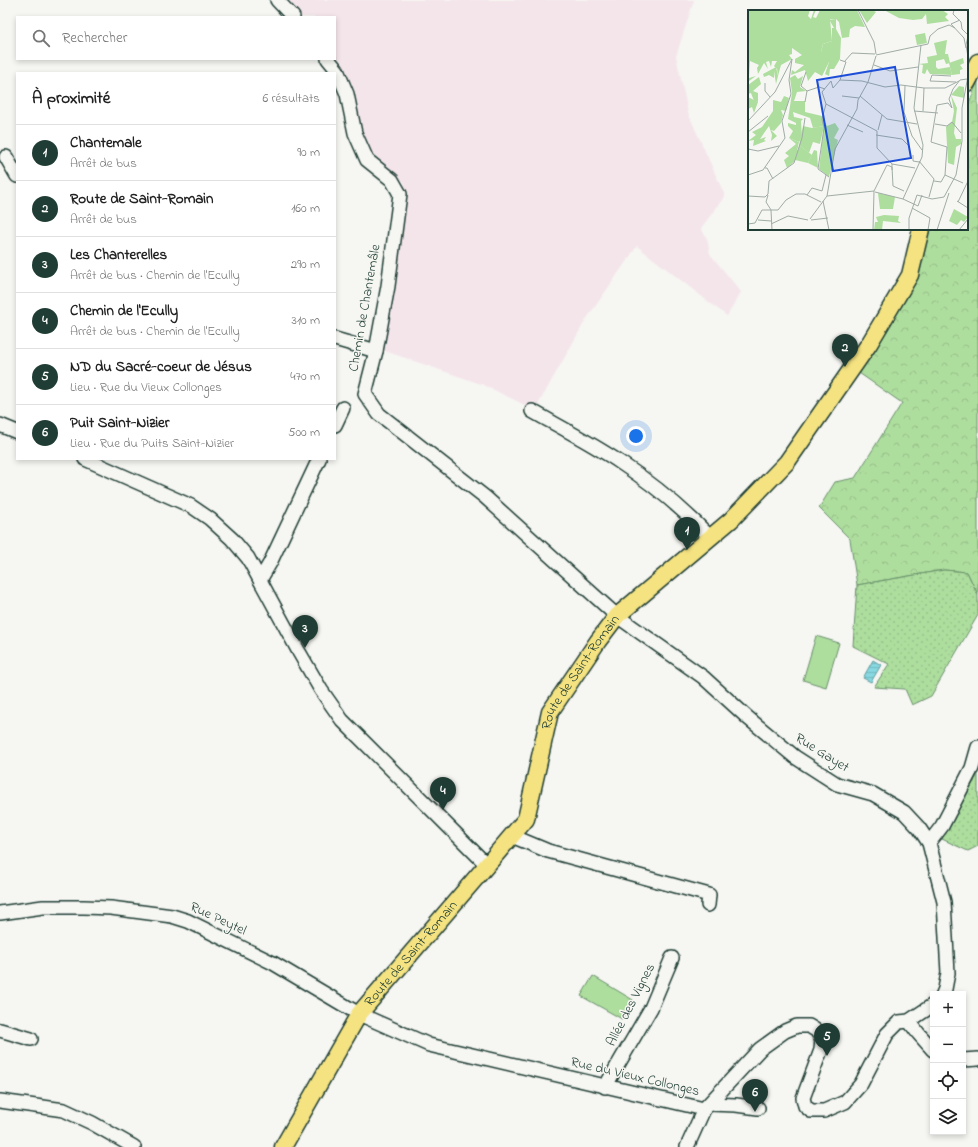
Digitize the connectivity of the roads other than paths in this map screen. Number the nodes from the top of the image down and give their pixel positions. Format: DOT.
graph roads {
  1 [pos="277,0"];
  2 [pos="292,16"];
  3 [pos="329,60"];
  4 [pos="978,62"];
  5 [pos="968,81"];
  6 [pos="6,156"];
  7 [pos="16,174"];
  8 [pos="921,230"];
  9 [pos="336,339"];
  10 [pos="376,351"];
  11 [pos="343,408"];
  12 [pos="532,411"];
  13 [pos="336,423"];
  14 [pos="0,425"];
  15 [pos="16,432"];
  16 [pos="87,460"];
  17 [pos="319,460"];
  18 [pos="710,537"];
  19 [pos="260,580"];
  20 [pos="617,616"];
  21 [pos="978,748"];
  22 [pos="512,836"];
  23 [pos="928,843"];
  24 [pos="487,865"];
  25 [pos="708,905"];
  26 [pos="0,913"];
  27 [pos="672,958"];
  28 [pos="944,991"];
  29 [pos="930,1007"];
  30 [pos="359,1014"];
  31 [pos="909,1021"];
  32 [pos="0,1030"];
  33 [pos="31,1039"];
  34 [pos="930,1047"];
  35 [pos="978,1059"];
  36 [pos="966,1060"];
  37 [pos="605,1086"];
  38 [pos="0,1101"];
  39 [pos="707,1107"];
  40 [pos="758,1108"];
  41 [pos="134,1147"];
  42 [pos="283,1147"];
  43 [pos="687,1147"];
  1 -- 2 [label="street"];
  3 -- 10 [label="street, Chemin de Chantemâle"];
  4 -- 5 [label="main road"];
  6 -- 7 [label="street"];
  8 -- 18 [label="main road, Route de Saint-Romain"];
  9 -- 10 [label="street"];
  10 -- 20 [label="street, Chemin de Chantemâle"];
  11 -- 13 [label="street"];
  12 -- 18 [label="street"];
  14 -- 15 [label="street"];
  16 -- 19 [label="street"];
  17 -- 19 [label="street"];
  18 -- 20 [label="main road, Route de Saint-Romain"];
  19 -- 24 [label="street"];
  20 -- 22 [label="main road, Route de Saint-Romain"];
  20 -- 23 [label="street, Rue Gayet"];
  21 -- 23 [label="street"];
  22 -- 24 [label="main road, Route de Saint-Romain"];
  22 -- 25 [label="street"];
  23 -- 28 [label="street, Rue Gayet"];
  24 -- 30 [label="main road, Route de Saint-Romain"];
  26 -- 30 [label="street, Rue Peytel"];
  27 -- 37 [label="street, Allée des Vignes"];
  29 -- 31 [label="street"];
  30 -- 37 [label="street, Rue du Vieux Collonges"];
  30 -- 42 [label="main road, Route de Saint-Romain"];
  31 -- 34 [label="street"];
  31 -- 39 [label="street, Rue du Vieux Collonges"];
  32 -- 33 [label="street"];
  35 -- 36 [label="street"];
  37 -- 39 [label="street, Rue du Vieux Collonges"];
  38 -- 41 [label="street"];
  39 -- 40 [label="street"];
  39 -- 43 [label="street"];
}
